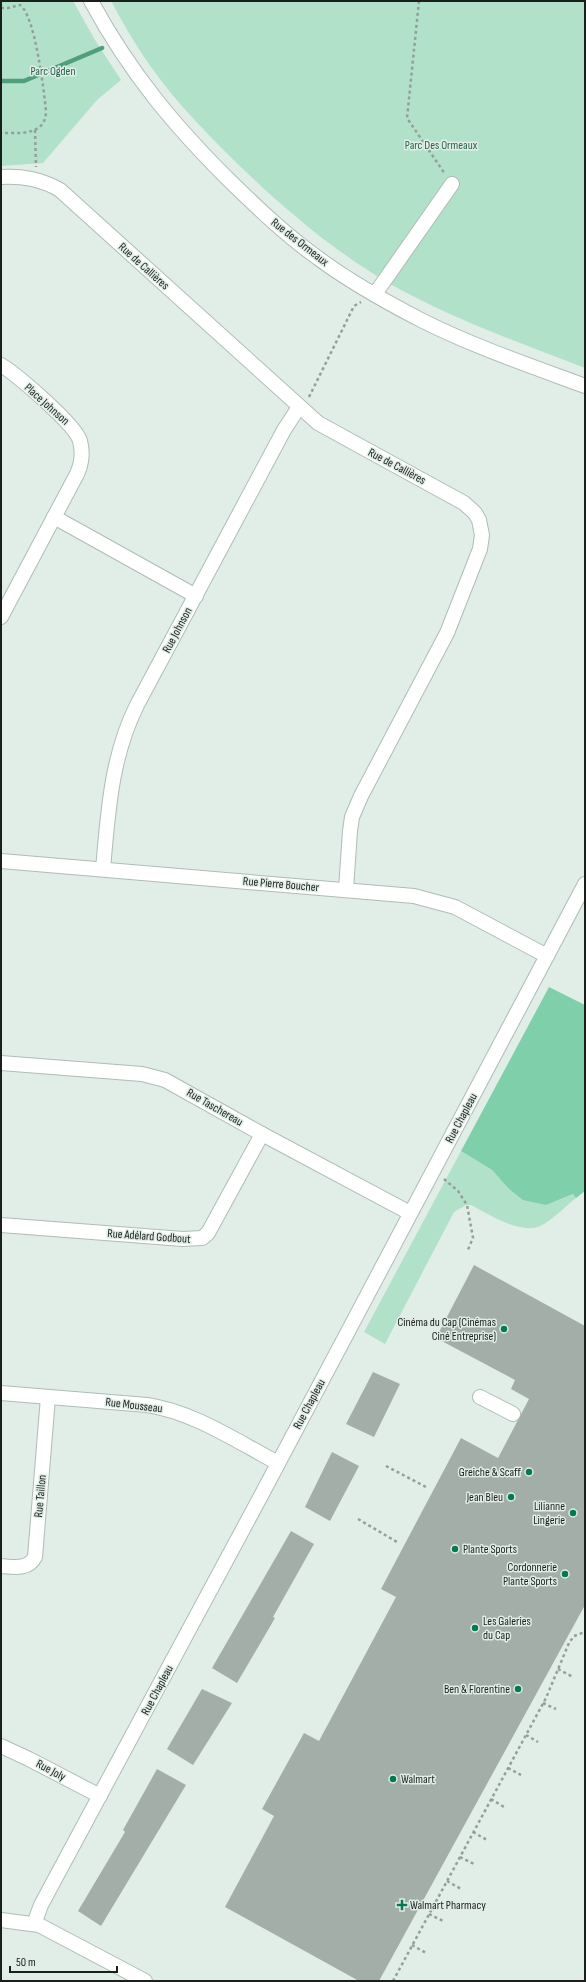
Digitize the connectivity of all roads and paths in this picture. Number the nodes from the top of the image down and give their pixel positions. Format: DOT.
graph roads {
  1 [pos="92,1"];
  2 [pos="419,1"];
  3 [pos="1,8"];
  4 [pos="35,130"];
  5 [pos="1,133"];
  6 [pos="1,178"];
  7 [pos="36,180"];
  8 [pos="452,184"];
  9 [pos="375,294"];
  10 [pos="1,365"];
  11 [pos="585,386"];
  12 [pos="299,407"];
  13 [pos="54,517"];
  14 [pos="196,596"];
  15 [pos="1,617"];
  16 [pos="1,861"];
  17 [pos="103,869"];
  18 [pos="585,884"];
  19 [pos="346,889"];
  20 [pos="547,956"];
  21 [pos="1,1063"];
  22 [pos="262,1134"];
  23 [pos="444,1179"];
  24 [pos="410,1213"];
  25 [pos="1,1225"];
  26 [pos="467,1252"];
  27 [pos="1,1393"];
  28 [pos="48,1397"];
  29 [pos="480,1397"];
  30 [pos="513,1414"];
  31 [pos="278,1464"];
  32 [pos="386,1466"];
  33 [pos="426,1487"];
  34 [pos="358,1519"];
  35 [pos="397,1542"];
  36 [pos="1,1566"];
  37 [pos="585,1632"];
  38 [pos="558,1669"];
  39 [pos="573,1677"];
  40 [pos="543,1703"];
  41 [pos="556,1709"];
  42 [pos="526,1735"];
  43 [pos="538,1742"];
  44 [pos="1,1746"];
  45 [pos="508,1768"];
  46 [pos="521,1775"];
  47 [pos="100,1796"];
  48 [pos="491,1799"];
  49 [pos="504,1807"];
  50 [pos="473,1832"];
  51 [pos="487,1840"];
  52 [pos="460,1856"];
  53 [pos="474,1864"];
  54 [pos="447,1881"];
  55 [pos="461,1888"];
  56 [pos="429,1914"];
  57 [pos="1,1920"];
  58 [pos="443,1921"];
  59 [pos="34,1924"];
  60 [pos="412,1945"];
  61 [pos="426,1953"];
  62 [pos="144,1981"];
  63 [pos="393,1981"];
  1 -- 9 [label="street, Rue des Ormeaux"];
  2 -- 8 [label="path"];
  3 -- 4 [label="path"];
  4 -- 5 [label="path"];
  4 -- 7 [label="path"];
  6 -- 7 [label="street, Rue de Callières"];
  7 -- 12 [label="street, Rue de Callières"];
  8 -- 9 [label="street"];
  9 -- 11 [label="street, Rue des Ormeaux"];
  9 -- 12 [label="path"];
  10 -- 13 [label="street, Place Johnson"];
  12 -- 14 [label="street, Rue Johnson"];
  12 -- 19 [label="street, Rue de Callières"];
  13 -- 14 [label="street"];
  13 -- 15 [label="street, Place Johnson"];
  14 -- 17 [label="street, Rue Johnson"];
  16 -- 17 [label="street, Rue Pierre Boucher"];
  17 -- 19 [label="street, Rue Pierre Boucher"];
  18 -- 20 [label="street, Rue Chapleau"];
  19 -- 20 [label="street, Rue Pierre Boucher"];
  20 -- 24 [label="street, Rue Chapleau"];
  21 -- 22 [label="street, Rue Taschereau"];
  22 -- 24 [label="street, Rue Taschereau"];
  22 -- 25 [label="street, Rue Adélard Godbout"];
  23 -- 26 [label="path"];
  24 -- 31 [label="street, Rue Chapleau"];
  27 -- 28 [label="street, Rue Mousseau"];
  28 -- 31 [label="street, Rue Mousseau"];
  28 -- 36 [label="street, Rue Taillon"];
  29 -- 30 [label="street"];
  31 -- 47 [label="street, Rue Chapleau"];
  32 -- 33 [label="path"];
  34 -- 35 [label="path"];
  37 -- 38 [label="path"];
  38 -- 39 [label="path"];
  38 -- 40 [label="path"];
  40 -- 41 [label="path"];
  40 -- 42 [label="path"];
  42 -- 43 [label="path"];
  42 -- 45 [label="path"];
  44 -- 47 [label="street, Rue Joly"];
  45 -- 46 [label="path"];
  45 -- 48 [label="path"];
  47 -- 59 [label="street, Rue Chapleau"];
  48 -- 49 [label="path"];
  48 -- 50 [label="path"];
  50 -- 51 [label="path"];
  50 -- 52 [label="path"];
  52 -- 53 [label="path"];
  52 -- 54 [label="path"];
  54 -- 55 [label="path"];
  54 -- 56 [label="path"];
  56 -- 58 [label="path"];
  56 -- 60 [label="path"];
  57 -- 59 [label="street"];
  59 -- 62 [label="street"];
  60 -- 61 [label="path"];
  60 -- 63 [label="path"];
}
